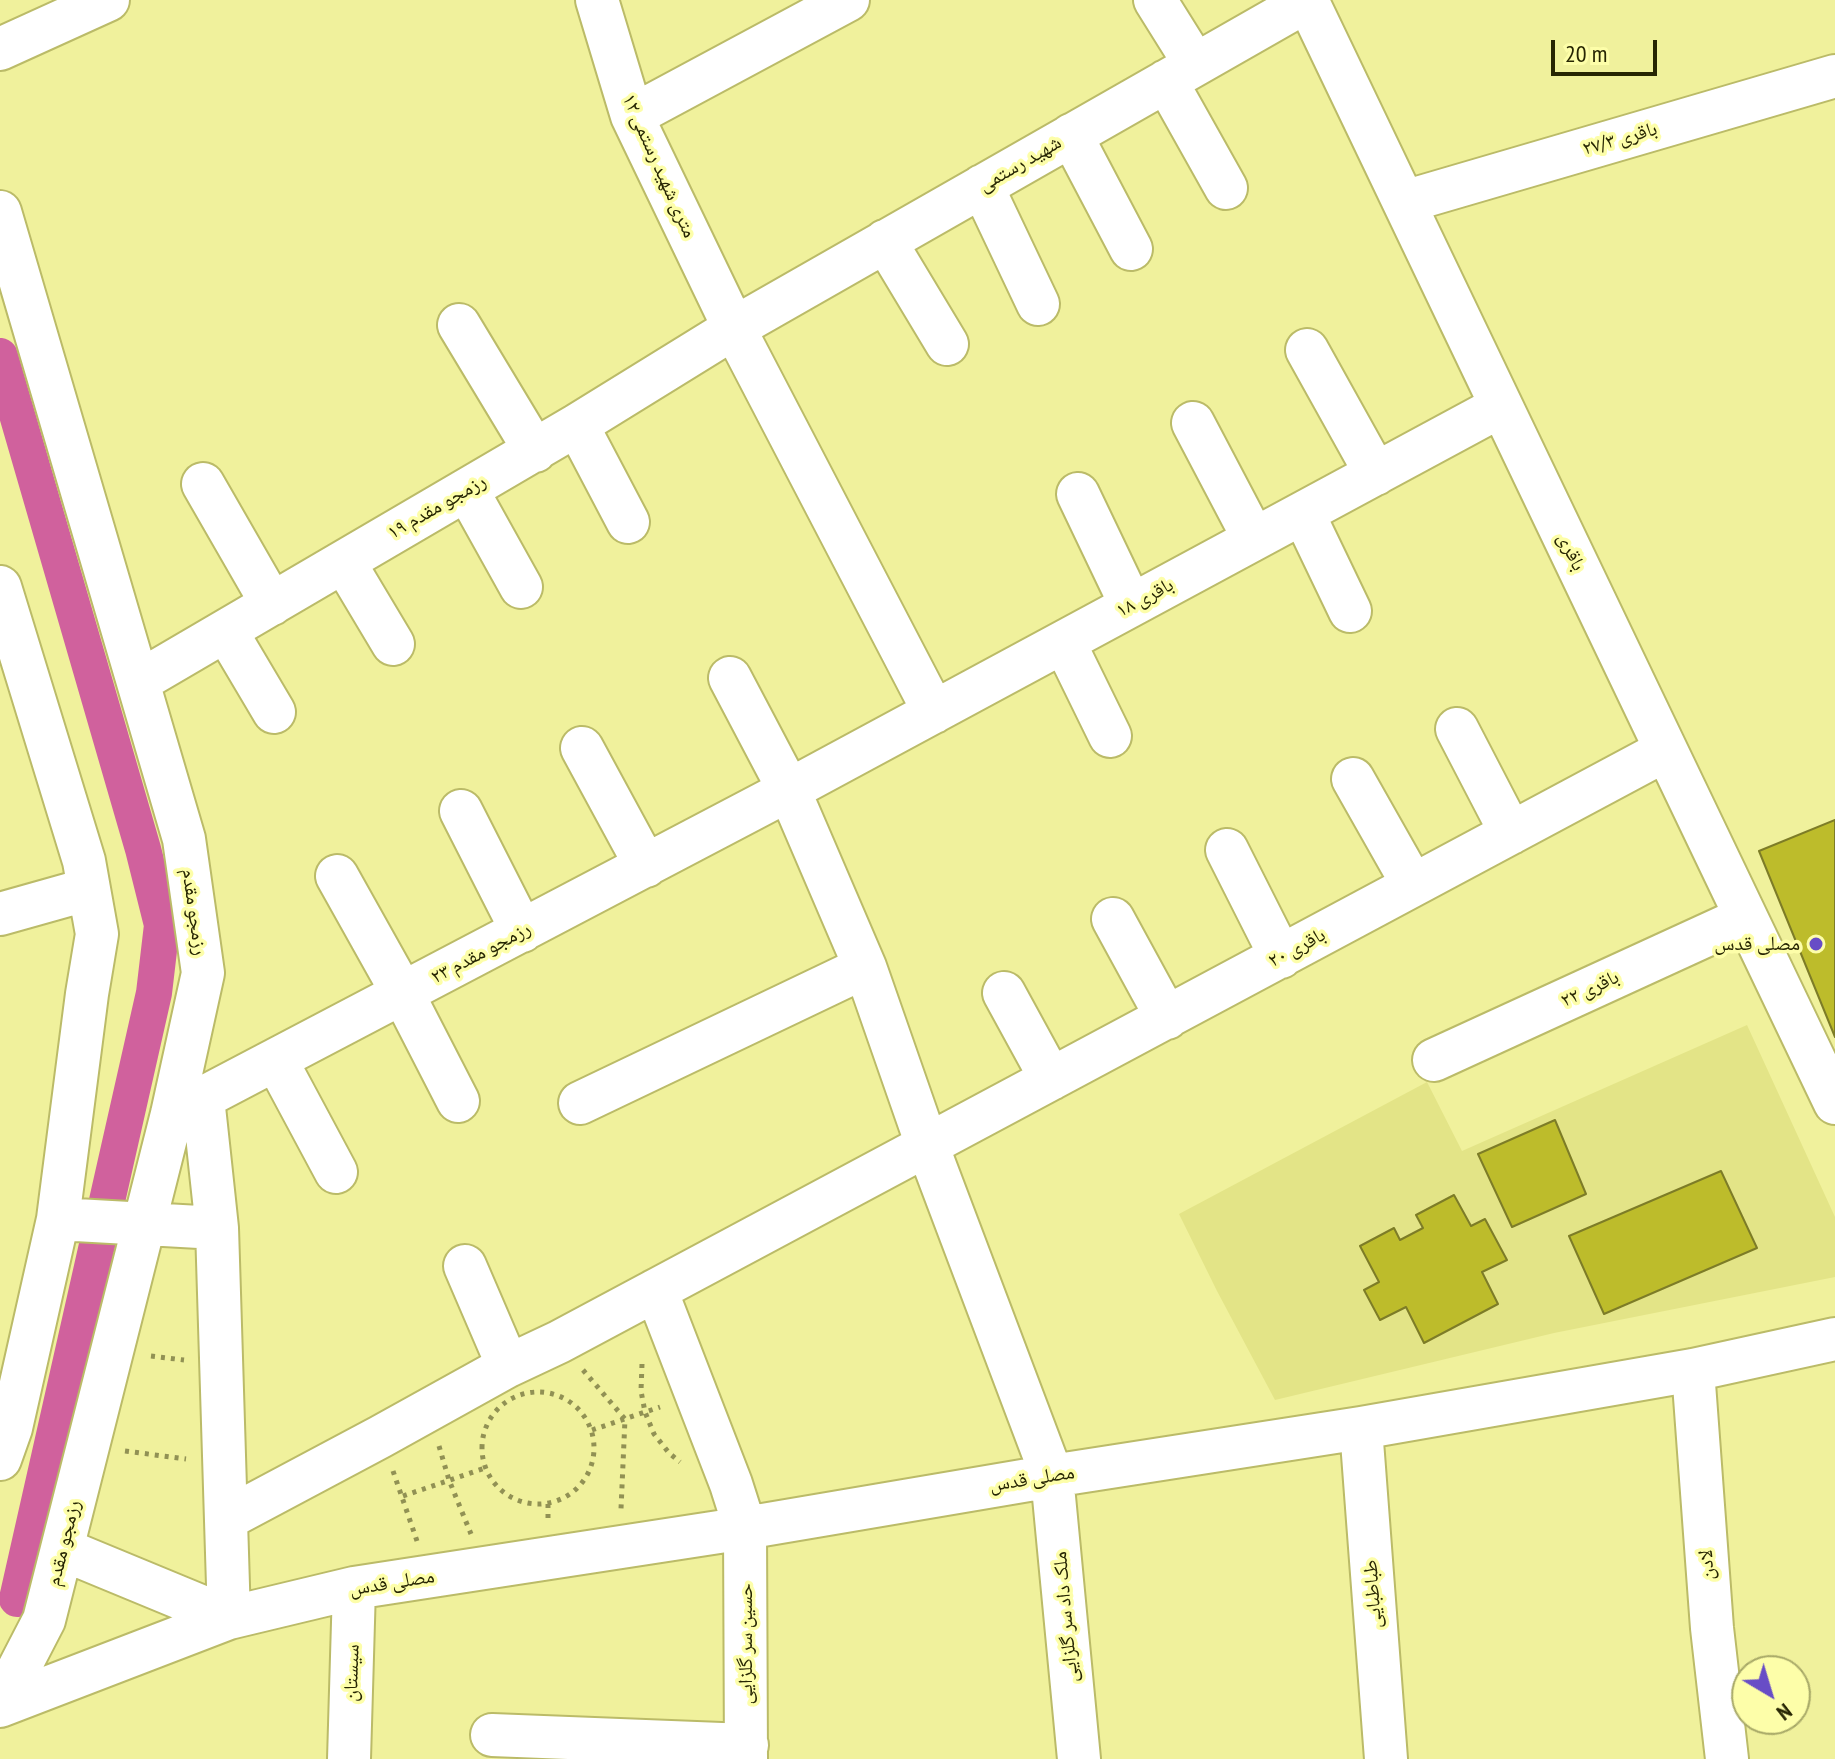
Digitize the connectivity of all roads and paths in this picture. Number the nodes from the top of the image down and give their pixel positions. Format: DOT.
graph roads {
  1 [pos="108,0"];
  2 [pos="597,0"];
  3 [pos="848,0"];
  4 [pos="1155,0"];
  5 [pos="1307,0"];
  6 [pos="0,49"];
  7 [pos="1180,72"];
  8 [pos="1835,76"];
  9 [pos="632,116"];
  10 [pos="1071,135"];
  11 [pos="982,186"];
  12 [pos="1226,188"];
  13 [pos="1404,202"];
  14 [pos="0,212"];
  15 [pos="885,241"];
  16 [pos="1131,249"];
  17 [pos="1038,304"];
  18 [pos="459,325"];
  19 [pos="734,328"];
  20 [pos="947,344"];
  21 [pos="1307,350"];
  22 [pos="1501,406"];
  23 [pos="1193,423"];
  24 [pos="577,425"];
  25 [pos="535,451"];
  26 [pos="1376,474"];
  27 [pos="203,484"];
  28 [pos="467,490"];
  29 [pos="1078,494"];
  30 [pos="1303,513"];
  31 [pos="628,522"];
  32 [pos="1254,539"];
  33 [pos="344,562"];
  34 [pos="0,587"];
  35 [pos="521,587"];
  36 [pos="272,604"];
  37 [pos="1131,605"];
  38 [pos="1350,611"];
  39 [pos="226,631"];
  40 [pos="1064,642"];
  41 [pos="393,644"];
  42 [pos="730,678"];
  43 [pos="138,682"];
  44 [pos="274,712"];
  45 [pos="934,712"];
  46 [pos="1457,729"];
  47 [pos="1110,736"];
  48 [pos="582,748"];
  49 [pos="1666,750"];
  50 [pos="1353,779"];
  51 [pos="789,790"];
  52 [pos="461,811"];
  53 [pos="1511,833"];
  54 [pos="1227,850"];
  55 [pos="646,866"];
  56 [pos="337,876"];
  57 [pos="1413,885"];
  58 [pos="89,889"];
  59 [pos="0,914"];
  60 [pos="1746,917"];
  61 [pos="1113,919"];
  62 [pos="522,931"];
  63 [pos="1281,957"];
  64 [pos="865,967"];
  65 [pos="1004,993"];
  66 [pos="403,994"];
  67 [pos="1167,1018"];
  68 [pos="276,1060"];
  69 [pos="1434,1060"];
  70 [pos="1051,1079"];
  71 [pos="458,1101"];
  72 [pos="580,1103"];
  73 [pos="1835,1103"];
  74 [pos="188,1106"];
  75 [pos="927,1145"];
  76 [pos="336,1172"];
  77 [pos="60,1219"];
  78 [pos="143,1223"];
  79 [pos="217,1228"];
  80 [pos="465,1266"];
  81 [pos="656,1290"];
  82 [pos="1835,1339"];
  83 [pos="559,1342"];
  84 [pos="112,1351"];
  85 [pos="221,1364"];
  86 [pos="508,1366"];
  87 [pos="1693,1370"];
  88 [pos="695,1395"];
  89 [pos="625,1419"];
  90 [pos="1361,1428"];
  91 [pos="592,1430"];
  92 [pos="380,1437"];
  93 [pos="4,1438"];
  94 [pos="438,1440"];
  95 [pos="88,1446"];
  96 [pos="224,1464"];
  97 [pos="485,1468"];
  98 [pos="1052,1476"];
  99 [pos="449,1480"];
  100 [pos="403,1496"];
  101 [pos="226,1519"];
  102 [pos="745,1528"];
  103 [pos="619,1547"];
  104 [pos="62,1549"];
  105 [pos="485,1568"];
  106 [pos="428,1576"];
  107 [pos="354,1588"];
  108 [pos="229,1618"];
  109 [pos="0,1706"];
  110 [pos="492,1735"];
  111 [pos="747,1752"];
  112 [pos="349,1759"];
  113 [pos="1079,1759"];
  114 [pos="1386,1759"];
  115 [pos="1727,1759"];
  1 -- 6 [label="street"];
  2 -- 9 [label="street, ۱۲ متری شهید رستمی"];
  3 -- 9 [label="street"];
  4 -- 7 [label="street"];
  5 -- 7 [label="street, شهید رستمی"];
  5 -- 13 [label="street, باقری"];
  7 -- 10 [label="street, شهید رستمی"];
  7 -- 12 [label="street"];
  8 -- 13 [label="street, باقری ۲۷/۳"];
  9 -- 19 [label="street, ۱۲ متری شهید رستمی"];
  10 -- 11 [label="street, شهید رستمی"];
  10 -- 16 [label="street"];
  11 -- 15 [label="street, شهید رستمی"];
  11 -- 17 [label="street"];
  13 -- 22 [label="street, باقری"];
  14 -- 43 [label="street, رزمجو مقدم"];
  15 -- 19 [label="street, شهید رستمی"];
  15 -- 20 [label="street"];
  18 -- 25 [label="street"];
  19 -- 24 [label="street, رزمجو مقدم ۱۹"];
  19 -- 45 [label="street, ۱۲ متری شهید رستمی"];
  21 -- 26 [label="street"];
  22 -- 26 [label="street, باقری ۱۸"];
  22 -- 49 [label="street, باقری"];
  23 -- 32 [label="street"];
  24 -- 25 [label="street, رزمجو مقدم ۱۹"];
  24 -- 31 [label="street"];
  25 -- 28 [label="street, رزمجو مقدم ۱۹"];
  26 -- 30 [label="street, باقری ۱۸"];
  27 -- 36 [label="street"];
  28 -- 33 [label="street, رزمجو مقدم ۱۹"];
  28 -- 35 [label="street"];
  29 -- 37 [label="street"];
  30 -- 32 [label="street, باقری ۱۸"];
  30 -- 38 [label="street"];
  32 -- 37 [label="street, باقری ۱۸"];
  33 -- 36 [label="street, رزمجو مقدم ۱۹"];
  33 -- 41 [label="street"];
  34 -- 58 [label="street"];
  36 -- 39 [label="street, رزمجو مقدم ۱۹"];
  37 -- 40 [label="street, باقری ۱۸"];
  39 -- 43 [label="street, رزمجو مقدم ۱۹"];
  39 -- 44 [label="street"];
  40 -- 45 [label="street, باقری ۱۸"];
  40 -- 47 [label="street"];
  42 -- 51 [label="street, ملک داد سر گلزایی"];
  43 -- 74 [label="street, رزمجو مقدم"];
  45 -- 51 [label="street, باقری ۱۸"];
  46 -- 53 [label="street"];
  48 -- 55 [label="street"];
  49 -- 53 [label="street, باقری ۲۰"];
  49 -- 60 [label="street, باقری"];
  50 -- 57 [label="street"];
  51 -- 55 [label="street, رزمجو مقدم ۲۳"];
  51 -- 64 [label="street, ملک داد سر گلزایی"];
  52 -- 62 [label="street"];
  53 -- 57 [label="street, باقری ۲۰"];
  54 -- 63 [label="street"];
  55 -- 62 [label="street, رزمجو مقدم ۲۳"];
  56 -- 66 [label="street"];
  57 -- 63 [label="street, باقری ۲۰"];
  58 -- 59 [label="street"];
  58 -- 77 [label="street"];
  60 -- 69 [label="street, باقری ۲۲"];
  60 -- 73 [label="street, باقری"];
  61 -- 67 [label="street"];
  62 -- 66 [label="street, رزمجو مقدم ۲۳"];
  63 -- 67 [label="street, باقری ۲۰"];
  64 -- 72 [label="street"];
  64 -- 75 [label="street, ملک داد سر گلزایی"];
  65 -- 70 [label="street"];
  66 -- 68 [label="street, رزمجو مقدم ۲۳"];
  66 -- 71 [label="street"];
  67 -- 70 [label="street, باقری ۲۰"];
  68 -- 74 [label="street, رزمجو مقدم ۲۳"];
  68 -- 76 [label="street"];
  70 -- 75 [label="street, باقری ۲۰"];
  74 -- 78 [label="street, رزمجو مقدم"];
  74 -- 79 [label="street"];
  75 -- 81 [label="street, باقری ۲۰"];
  75 -- 98 [label="street, ملک داد سر گلزایی"];
  77 -- 78 [label="street"];
  77 -- 93 [label="street"];
  78 -- 79 [label="street"];
  78 -- 84 [label="street, رزمجو مقدم"];
  79 -- 85 [label="street"];
  80 -- 86 [label="street"];
  81 -- 83 [label="street, باقری ۲۰"];
  81 -- 88 [label="street, حسین سر گلزایی"];
  82 -- 87 [label="street, مصلی قدس"];
  83 -- 86 [label="street, باقری ۲۰"];
  83 -- 89 [label="path"];
  84 -- 85 [label="path"];
  84 -- 95 [label="street, رزمجو مقدم"];
  85 -- 96 [label="street"];
  86 -- 92 [label="street, باقری ۲۰"];
  87 -- 90 [label="street, مصلی قدس"];
  87 -- 115 [label="street, لادن"];
  88 -- 89 [label="path"];
  88 -- 102 [label="street, حسین سر گلزایی"];
  89 -- 91 [label="path"];
  89 -- 103 [label="path"];
  90 -- 98 [label="street, مصلی قدس"];
  90 -- 114 [label="street, طباطبایی"];
  91 -- 97 [label="path"];
  91 -- 97 [label="path"];
  92 -- 100 [label="path"];
  92 -- 101 [label="street, باقری ۲۰"];
  94 -- 99 [label="path"];
  95 -- 96 [label="path"];
  95 -- 104 [label="street, رزمجو مقدم"];
  96 -- 101 [label="street"];
  97 -- 99 [label="path"];
  98 -- 102 [label="street, مصلی قدس"];
  98 -- 113 [label="street, ملک داد سر گلزایی"];
  99 -- 100 [label="path"];
  99 -- 105 [label="path"];
  100 -- 106 [label="path"];
  101 -- 108 [label="street"];
  102 -- 103 [label="street, مصلی قدس"];
  102 -- 111 [label="street, حسین سر گلزایی"];
  103 -- 105 [label="street, مصلی قدس"];
  104 -- 108 [label="street"];
  104 -- 109 [label="street, رزمجو مقدم"];
  105 -- 106 [label="street, مصلی قدس"];
  106 -- 107 [label="street, مصلی قدس"];
  107 -- 108 [label="street, مصلی قدس"];
  107 -- 112 [label="street, سیستان"];
  108 -- 109 [label="street, مصلی قدس"];
  110 -- 111 [label="street"];
}
